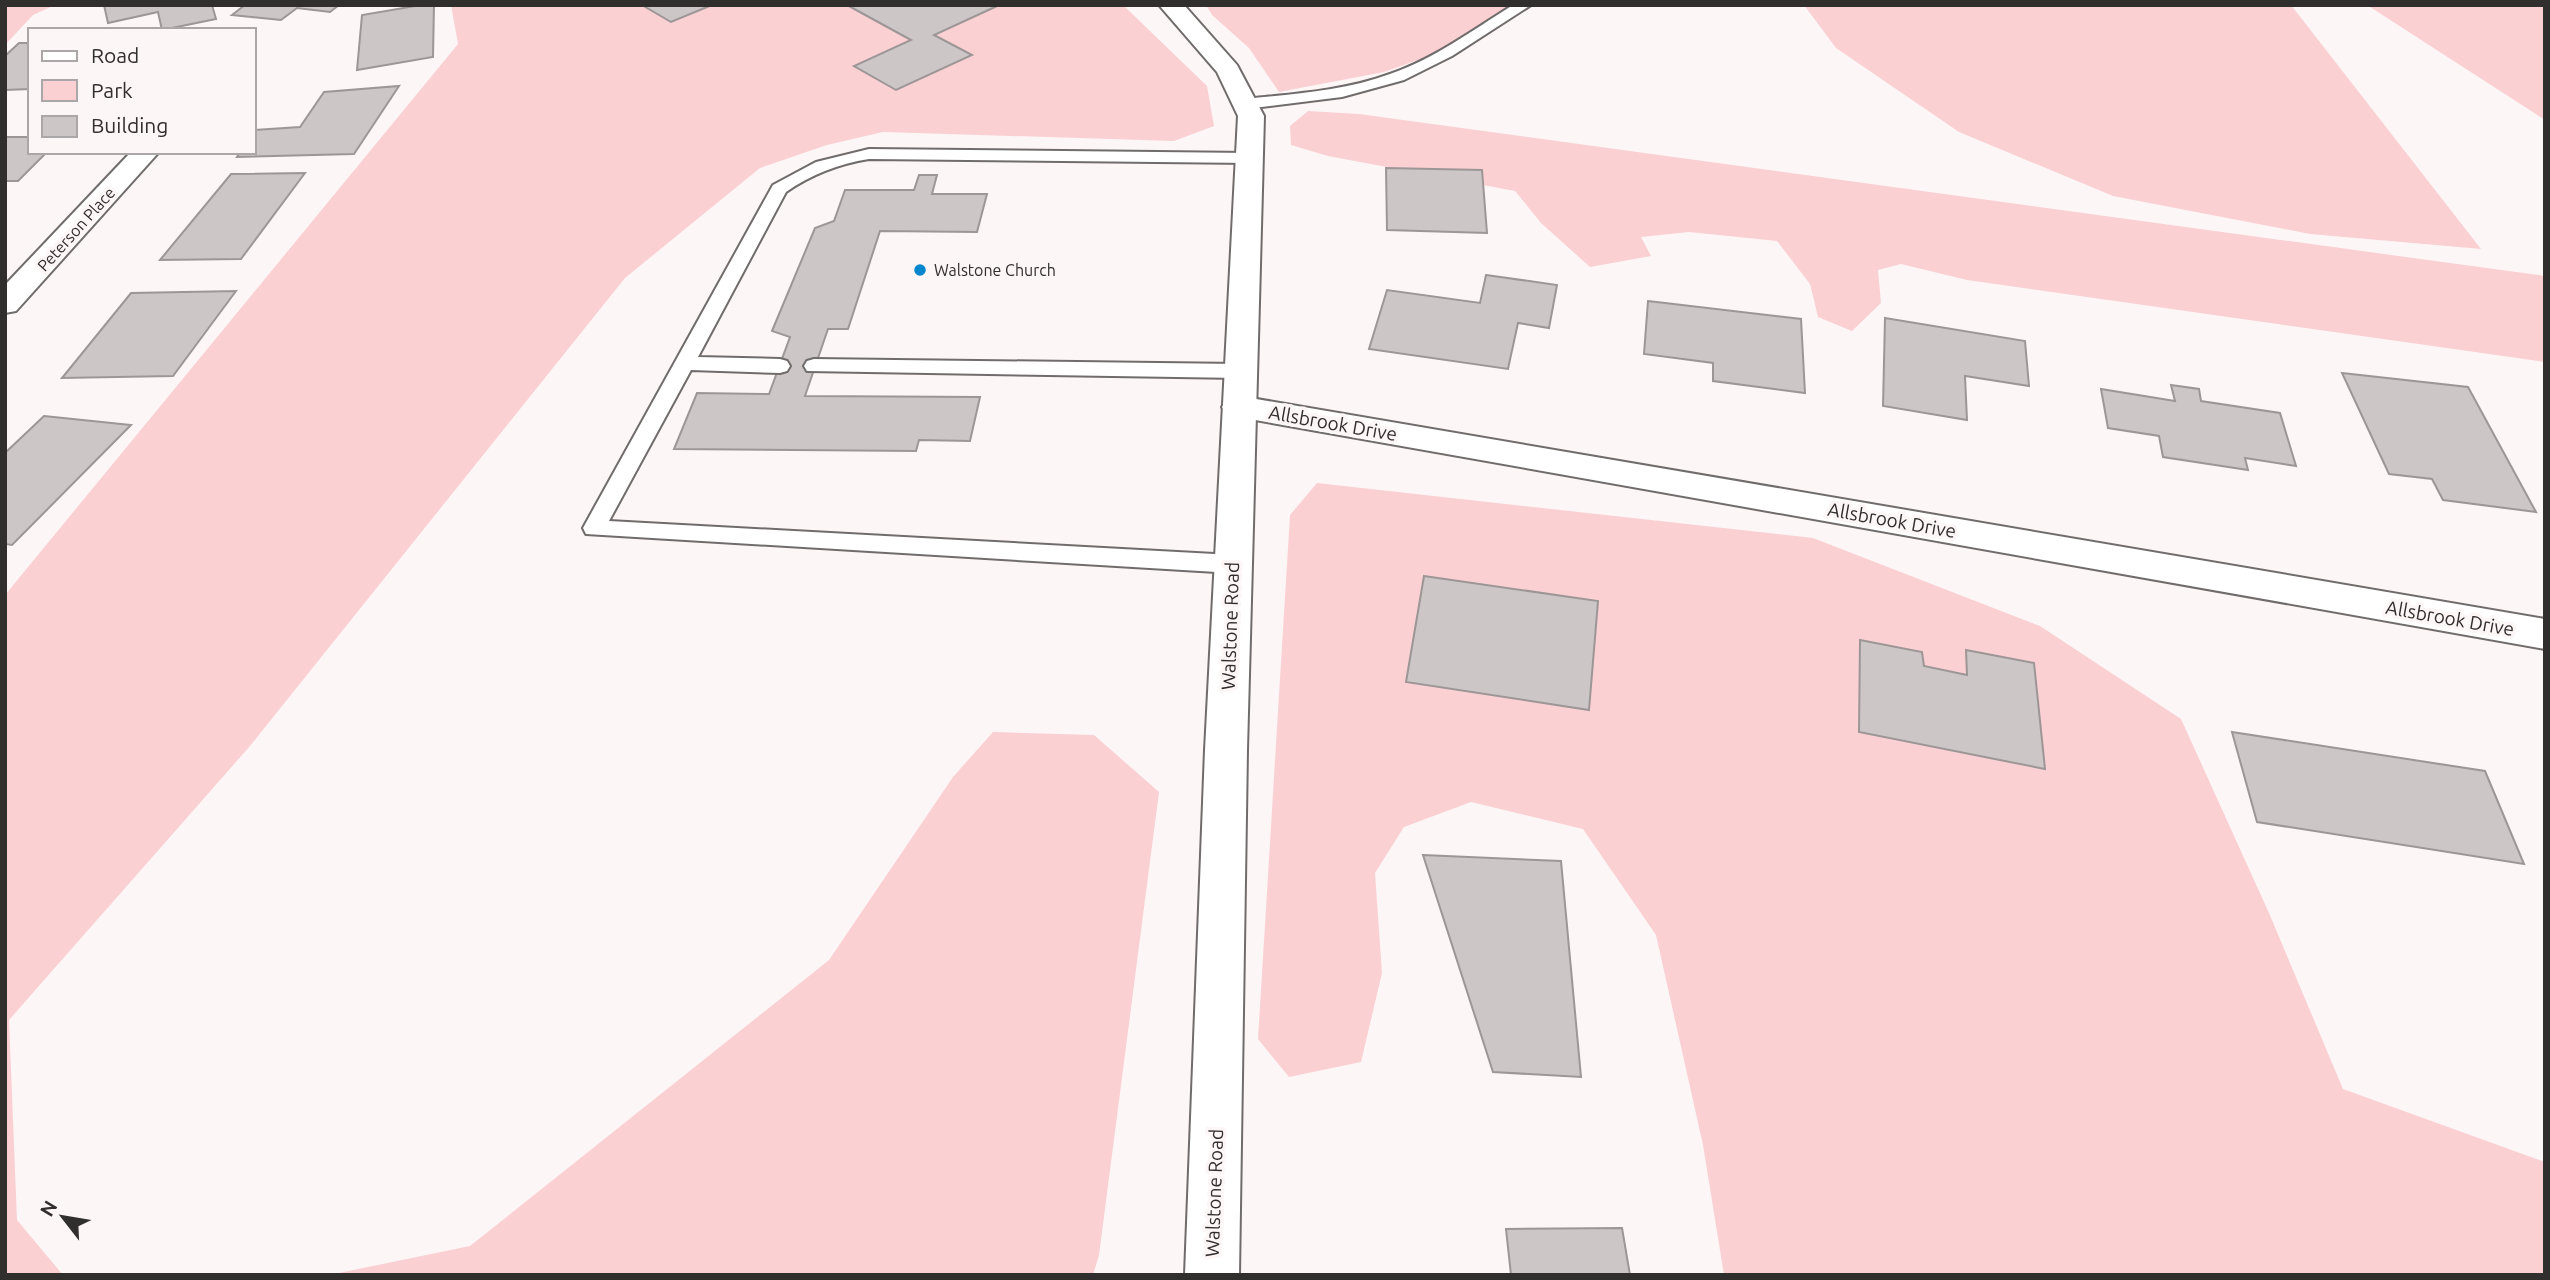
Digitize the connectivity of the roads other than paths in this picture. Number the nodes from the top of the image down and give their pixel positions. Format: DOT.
graph roads {
  1 [pos="1171,5"];
  2 [pos="1524,5"];
  3 [pos="1245,104"];
  4 [pos="144,154"];
  5 [pos="1250,158"];
  6 [pos="5,304"];
  7 [pos="684,363"];
  8 [pos="780,366"];
  9 [pos="814,366"];
  10 [pos="1240,389"];
  11 [pos="1233,564"];
  12 [pos="2545,634"];
  13 [pos="1212,1275"];
  1 -- 3 [label="street, Walstone Road"];
  2 -- 3 [label="lane"];
  3 -- 5 [label="street, Walstone Road"];
  4 -- 6 [label="street, Peterson Place"];
  5 -- 7 [label="lane"];
  5 -- 10 [label="street, Walstone Road"];
  7 -- 8 [label="lane"];
  7 -- 11 [label="lane"];
  9 -- 10 [label="lane"];
  10 -- 11 [label="street, Walstone Road"];
  10 -- 12 [label="street, Allsbrook Drive"];
  11 -- 13 [label="street, Walstone Road"];
}
